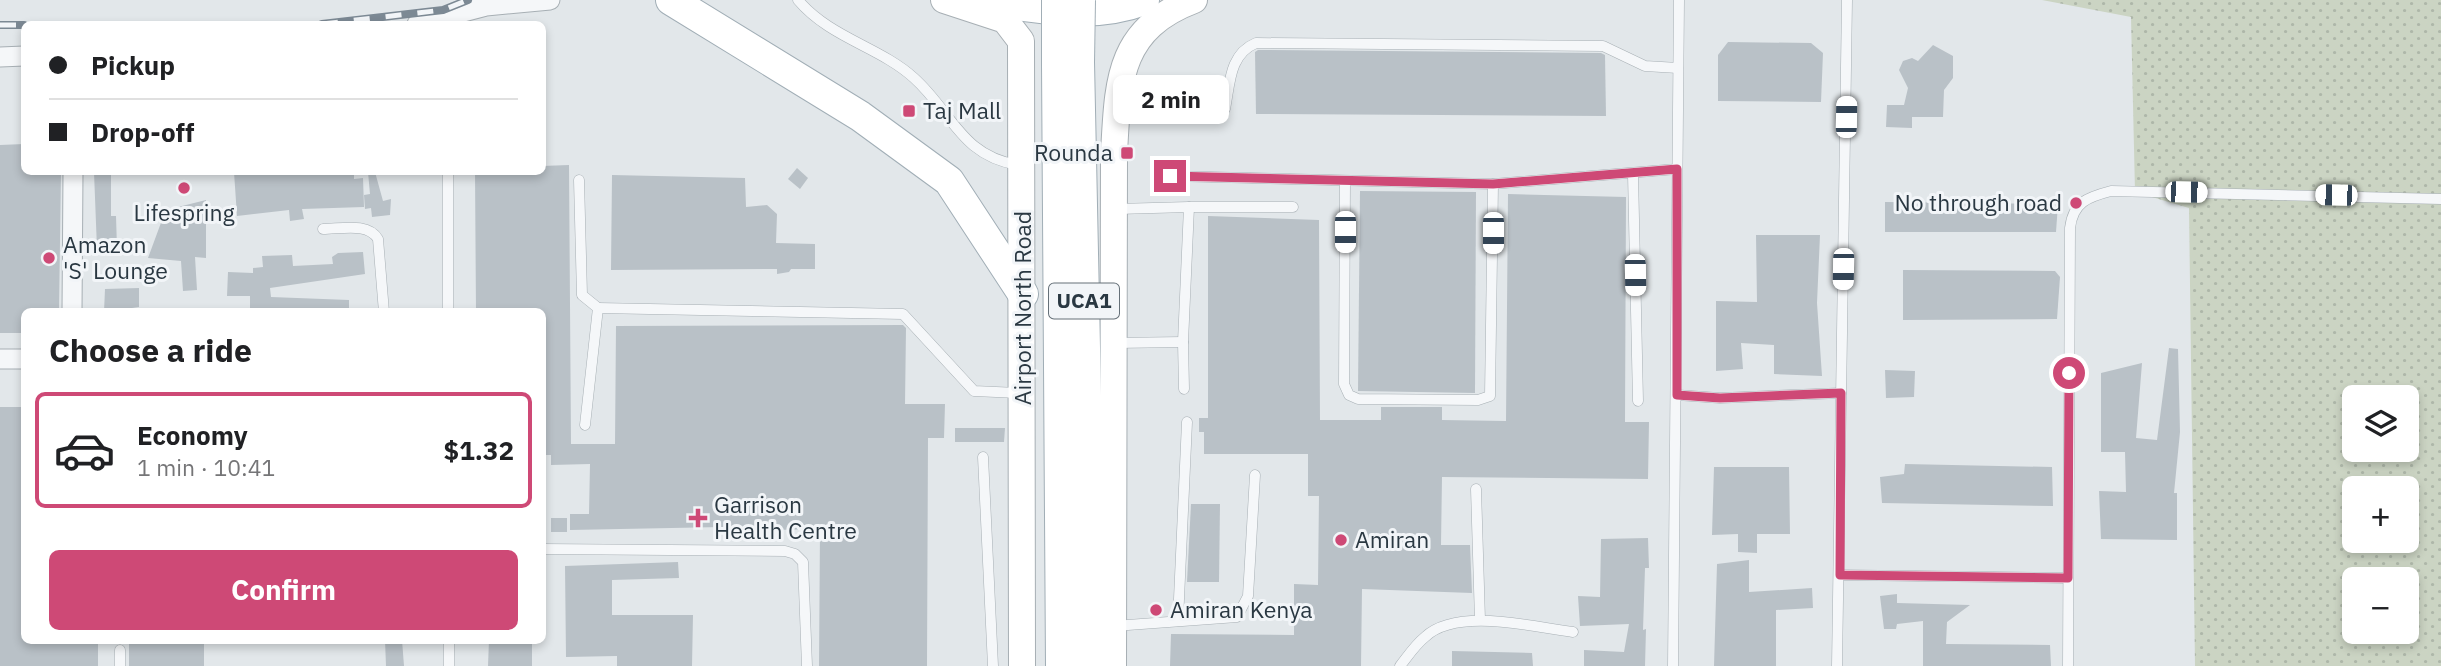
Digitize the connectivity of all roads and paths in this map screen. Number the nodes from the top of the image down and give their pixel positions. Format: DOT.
graph roads {
  1 [pos="550,0"];
  2 [pos="671,0"];
  3 [pos="798,0"];
  4 [pos="944,0"];
  5 [pos="984,0"];
  6 [pos="1057,0"];
  7 [pos="1080,0"];
  8 [pos="1144,0"];
  9 [pos="1194,0"];
  10 [pos="1679,0"];
  11 [pos="1847,0"];
  12 [pos="508,2"];
  13 [pos="448,20"];
  14 [pos="21,56"];
  15 [pos="0,57"];
  16 [pos="1678,68"];
  17 [pos="1225,109"];
  18 [pos="1022,166"];
  19 [pos="1677,169"];
  20 [pos="1633,174"];
  21 [pos="73,175"];
  22 [pos="449,175"];
  23 [pos="1170,176"];
  24 [pos="579,180"];
  25 [pos="1345,181"];
  26 [pos="1493,184"];
  27 [pos="2441,199"];
  28 [pos="1189,206"];
  29 [pos="1293,207"];
  30 [pos="1114,209"];
  31 [pos="323,229"];
  32 [pos="1023,294"];
  33 [pos="72,308"];
  34 [pos="384,308"];
  35 [pos="449,308"];
  36 [pos="598,308"];
  37 [pos="1183,342"];
  38 [pos="1113,343"];
  39 [pos="0,359"];
  40 [pos="21,359"];
  41 [pos="1184,389"];
  42 [pos="1023,392"];
  43 [pos="1841,393"];
  44 [pos="1677,395"];
  45 [pos="1638,401"];
  46 [pos="1187,422"];
  47 [pos="585,425"];
  48 [pos="983,457"];
  49 [pos="1255,475"];
  50 [pos="1476,489"];
  51 [pos="1075,540"];
  52 [pos="546,548"];
  53 [pos="1840,575"];
  54 [pos="2068,578"];
  55 [pos="1480,620"];
  56 [pos="1178,621"];
  57 [pos="1113,626"];
  58 [pos="1573,632"];
  59 [pos="449,644"];
  60 [pos="120,650"];
  61 [pos="120,666"];
  62 [pos="449,666"];
  63 [pos="807,666"];
  64 [pos="993,666"];
  65 [pos="1022,666"];
  66 [pos="1061,666"];
  67 [pos="1089,666"];
  68 [pos="1113,666"];
  69 [pos="1400,666"];
  70 [pos="1673,666"];
  71 [pos="1836,666"];
  72 [pos="2068,666"];
  1 -- 12 [label="street"];
  2 -- 32 [label="main road"];
  3 -- 18 [label="lane"];
  4 -- 18 [label="main road, Airport North Road / UCA1"];
  5 -- 8 [label="main road"];
  6 -- 51 [label="main road, Airport North Road / UCA1, bridge"];
  7 -- 51 [label="main road, Airport North Road / UCA1, bridge"];
  9 -- 30 [label="main road, UCA1"];
  10 -- 16 [label="lane"];
  11 -- 43 [label="lane"];
  12 -- 13 [label="street"];
  14 -- 15 [label="street"];
  16 -- 17 [label="lane"];
  16 -- 19 [label="lane"];
  18 -- 32 [label="main road, Airport North Road / UCA1"];
  19 -- 20 [label="lane"];
  19 -- 44 [label="lane"];
  20 -- 26 [label="lane"];
  20 -- 45 [label="lane"];
  21 -- 33 [label="street"];
  22 -- 35 [label="lane"];
  23 -- 25 [label="lane"];
  24 -- 36 [label="lane"];
  25 -- 26 [label="lane"];
  25 -- 26 [label="lane"];
  27 -- 54 [label="lane"];
  28 -- 29 [label="lane"];
  28 -- 30 [label="lane"];
  28 -- 37 [label="lane"];
  30 -- 38 [label="main road, UCA1"];
  31 -- 34 [label="lane"];
  32 -- 42 [label="main road, Airport North Road / UCA1"];
  36 -- 42 [label="lane"];
  36 -- 47 [label="lane"];
  37 -- 38 [label="lane"];
  37 -- 41 [label="lane"];
  38 -- 57 [label="main road, UCA1"];
  39 -- 40 [label="street"];
  42 -- 65 [label="main road, Airport North Road / UCA1"];
  43 -- 44 [label="lane"];
  43 -- 53 [label="lane"];
  44 -- 70 [label="lane"];
  46 -- 56 [label="lane"];
  48 -- 64 [label="lane"];
  49 -- 56 [label="lane"];
  50 -- 55 [label="lane"];
  51 -- 66 [label="main road, Airport North Road / UCA1"];
  51 -- 67 [label="main road, Airport North Road / UCA1"];
  52 -- 63 [label="lane"];
  53 -- 54 [label="lane"];
  53 -- 71 [label="lane"];
  54 -- 72 [label="lane"];
  55 -- 58 [label="lane"];
  55 -- 69 [label="lane"];
  56 -- 57 [label="lane"];
  57 -- 68 [label="main road, UCA1"];
  59 -- 62 [label="lane"];
  60 -- 61 [label="lane"];
}
